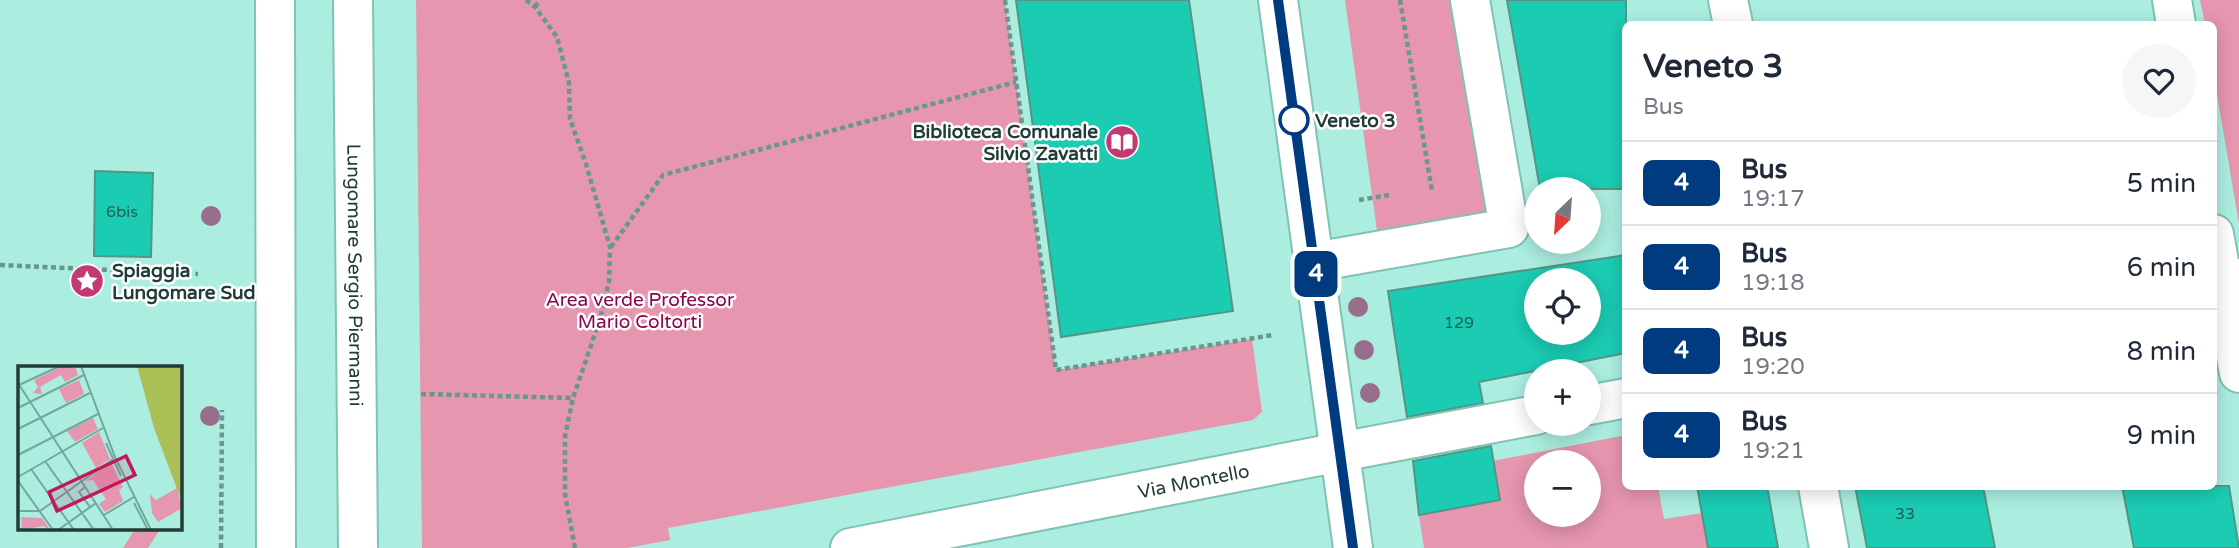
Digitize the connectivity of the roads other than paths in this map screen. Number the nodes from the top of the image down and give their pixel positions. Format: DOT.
graph roads {
  1 [pos="275,0"];
  2 [pos="353,0"];
  3 [pos="1278,0"];
  4 [pos="1470,0"];
  5 [pos="1728,0"];
  6 [pos="2172,0"];
  7 [pos="1732,21"];
  8 [pos="2176,21"];
  9 [pos="2217,247"];
  10 [pos="1314,262"];
  11 [pos="2225,281"];
  12 [pos="2239,373"];
  13 [pos="1622,399"];
  14 [pos="1601,403"];
  15 [pos="1524,417"];
  16 [pos="1340,452"];
  17 [pos="1819,490"];
  18 [pos="276,548"];
  19 [pos="358,548"];
  20 [pos="850,548"];
  21 [pos="1353,548"];
  22 [pos="1829,548"];
  1 -- 18 [label="street"];
  2 -- 19 [label="street, Lungomare Sergio Piermanni"];
  3 -- 10 [label="street"];
  4 -- 10 [label="street"];
  5 -- 7 [label="street"];
  6 -- 8 [label="street"];
  9 -- 11 [label="street"];
  10 -- 16 [label="street"];
  11 -- 12 [label="street"];
  13 -- 14 [label="street"];
  15 -- 16 [label="street, Via Montello"];
  16 -- 20 [label="street, Via Montello"];
  16 -- 21 [label="street"];
  17 -- 22 [label="street"];
}
